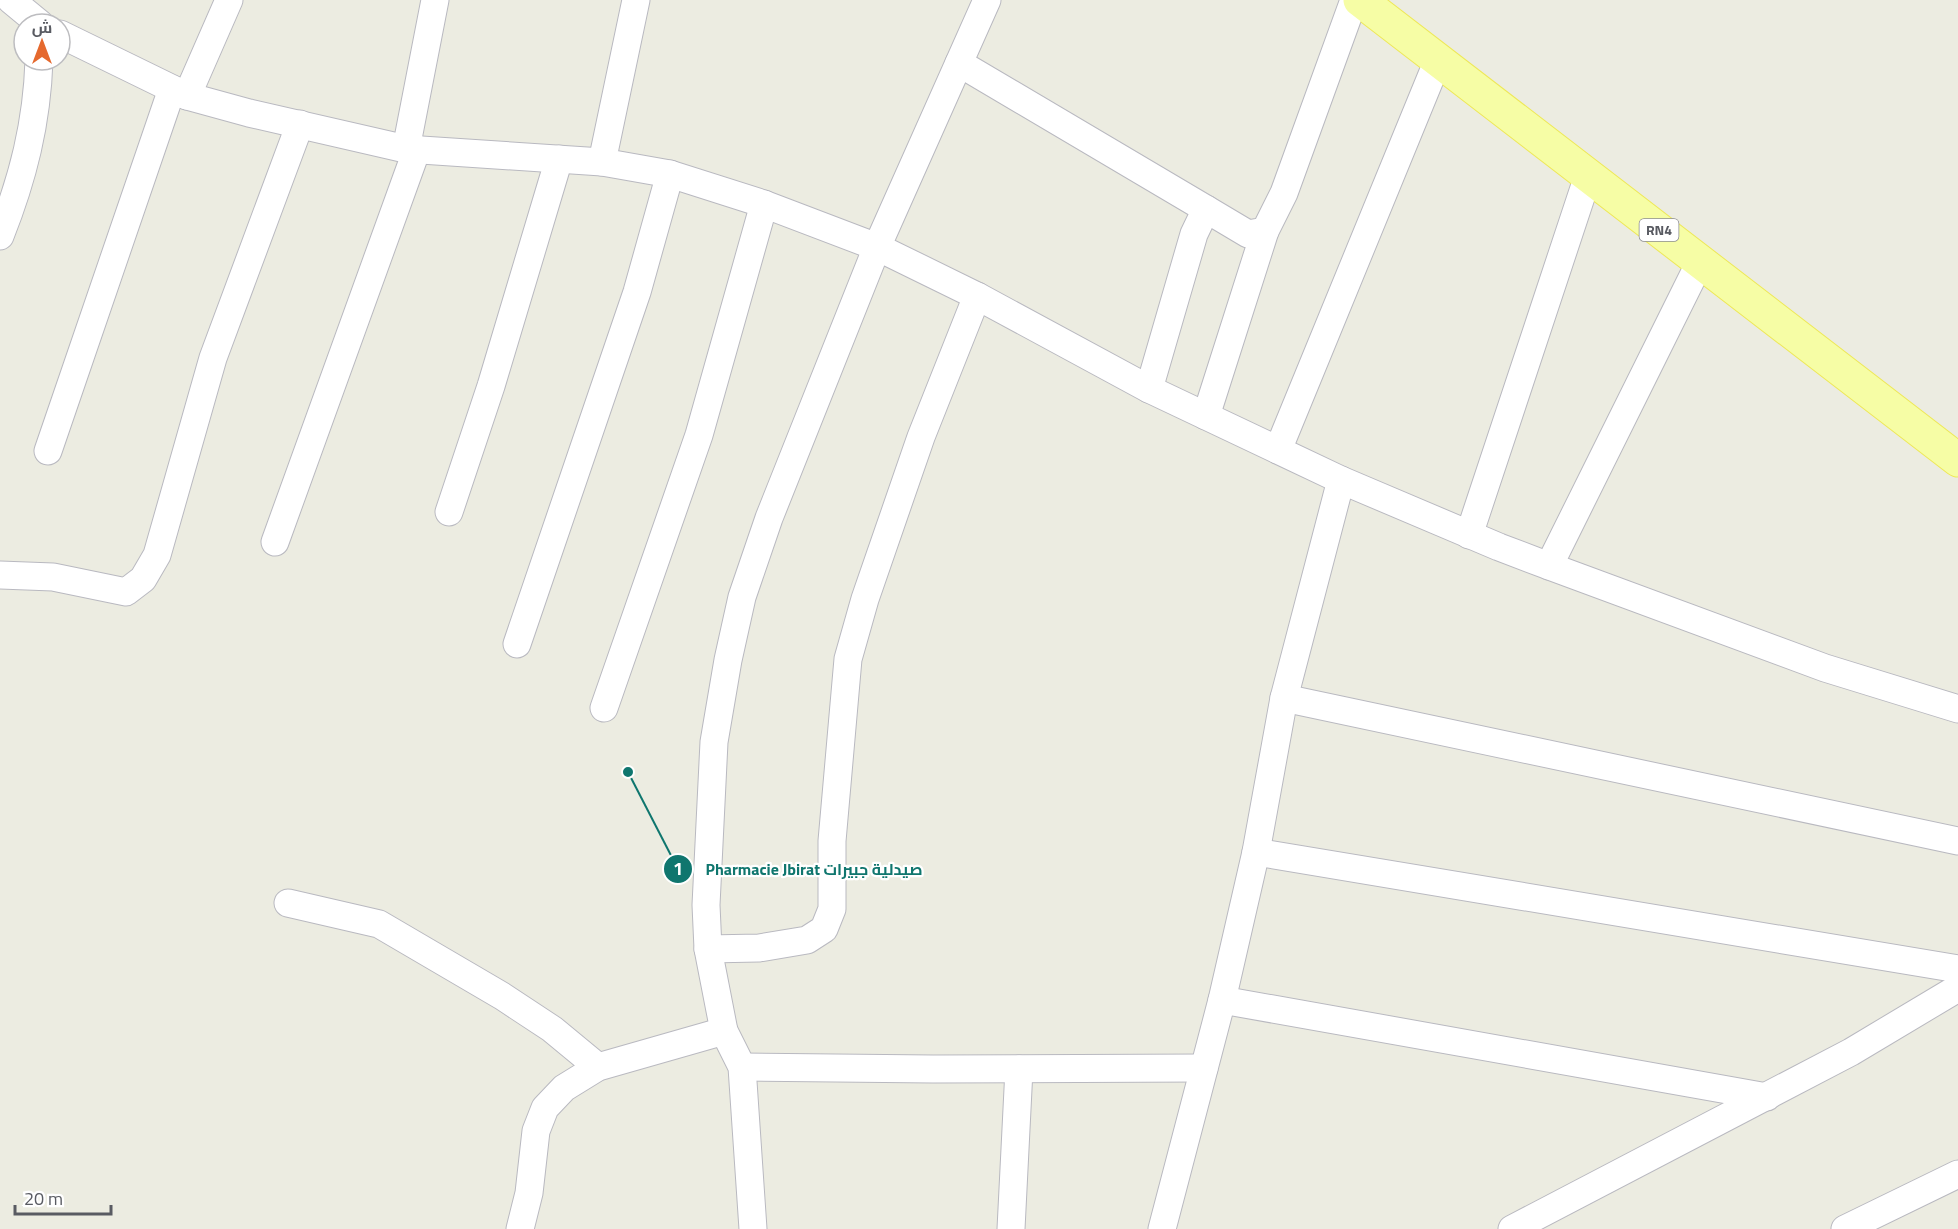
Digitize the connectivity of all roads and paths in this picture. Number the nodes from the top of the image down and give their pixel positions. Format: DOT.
graph roads {
  1 [pos="11,0"];
  2 [pos="229,0"];
  3 [pos="435,0"];
  4 [pos="636,0"];
  5 [pos="987,0"];
  6 [pos="1354,0"];
  7 [pos="1360,0"];
  8 [pos="26,12"];
  9 [pos="72,40"];
  10 [pos="1438,60"];
  11 [pos="959,63"];
  12 [pos="38,72"];
  13 [pos="180,92"];
  14 [pos="300,124"];
  15 [pos="412,149"];
  16 [pos="559,159"];
  17 [pos="602,162"];
  18 [pos="670,174"];
  19 [pos="1588,176"];
  20 [pos="764,204"];
  21 [pos="1206,208"];
  22 [pos="1265,231"];
  23 [pos="0,236"];
  24 [pos="878,247"];
  25 [pos="1700,262"];
  26 [pos="976,296"];
  27 [pos="1149,389"];
  28 [pos="1206,416"];
  29 [pos="1278,450"];
  30 [pos="48,452"];
  31 [pos="1958,460"];
  32 [pos="1341,480"];
  33 [pos="449,512"];
  34 [pos="1469,535"];
  35 [pos="275,542"];
  36 [pos="1549,566"];
  37 [pos="0,575"];
  38 [pos="518,644"];
  39 [pos="1284,698"];
  40 [pos="604,708"];
  41 [pos="1958,709"];
  42 [pos="1958,841"];
  43 [pos="1256,852"];
  44 [pos="288,903"];
  45 [pos="708,949"];
  46 [pos="1958,969"];
  47 [pos="1958,988"];
  48 [pos="1222,1000"];
  49 [pos="724,1031"];
  50 [pos="597,1067"];
  51 [pos="742,1067"];
  52 [pos="1204,1068"];
  53 [pos="1019,1069"];
  54 [pos="1767,1097"];
  55 [pos="1958,1174"];
  56 [pos="520,1229"];
  57 [pos="753,1229"];
  58 [pos="1011,1229"];
  59 [pos="1161,1229"];
  60 [pos="1512,1229"];
  61 [pos="1845,1229"];
  1 -- 8 [label="street"];
  2 -- 13 [label="street"];
  3 -- 15 [label="street"];
  4 -- 17 [label="street"];
  5 -- 11 [label="street"];
  6 -- 22 [label="street"];
  7 -- 10 [label="main road, RN4"];
  9 -- 13 [label="street"];
  10 -- 19 [label="main road, RN4"];
  10 -- 29 [label="street"];
  11 -- 21 [label="street"];
  11 -- 24 [label="street"];
  12 -- 23 [label="street"];
  13 -- 14 [label="street"];
  13 -- 30 [label="street"];
  14 -- 15 [label="street"];
  14 -- 37 [label="street"];
  15 -- 16 [label="street"];
  15 -- 35 [label="street"];
  16 -- 17 [label="street"];
  16 -- 33 [label="street"];
  17 -- 18 [label="street"];
  18 -- 20 [label="street"];
  18 -- 38 [label="street"];
  19 -- 25 [label="main road, RN4"];
  19 -- 34 [label="street"];
  20 -- 24 [label="street"];
  20 -- 40 [label="street"];
  21 -- 22 [label="street"];
  21 -- 27 [label="street"];
  22 -- 28 [label="street"];
  24 -- 26 [label="street"];
  24 -- 45 [label="street"];
  25 -- 31 [label="main road, RN4"];
  25 -- 36 [label="street"];
  26 -- 27 [label="street"];
  26 -- 45 [label="street"];
  27 -- 28 [label="street"];
  28 -- 29 [label="street"];
  29 -- 32 [label="street"];
  32 -- 34 [label="street"];
  32 -- 39 [label="street"];
  34 -- 36 [label="street"];
  36 -- 41 [label="street"];
  39 -- 42 [label="street"];
  39 -- 43 [label="street"];
  43 -- 46 [label="street"];
  43 -- 48 [label="street"];
  44 -- 50 [label="street"];
  45 -- 49 [label="street"];
  47 -- 54 [label="street"];
  48 -- 52 [label="street"];
  48 -- 54 [label="street"];
  49 -- 50 [label="street"];
  49 -- 51 [label="street"];
  50 -- 56 [label="street"];
  51 -- 53 [label="street"];
  51 -- 57 [label="street"];
  52 -- 53 [label="street"];
  52 -- 59 [label="street"];
  53 -- 58 [label="street"];
  54 -- 60 [label="street"];
  55 -- 61 [label="street"];
}
